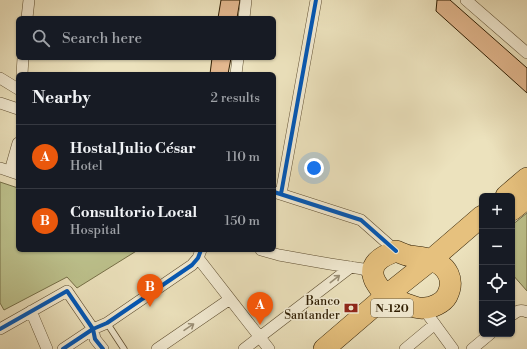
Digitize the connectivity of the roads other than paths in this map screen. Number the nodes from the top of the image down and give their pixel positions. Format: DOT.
graph roads {
  1 [pos="29,0"];
  2 [pos="246,0"];
  3 [pos="316,0"];
  4 [pos="466,0"];
  5 [pos="27,16"];
  6 [pos="244,16"];
  7 [pos="527,53"];
  8 [pos="23,60"];
  9 [pos="238,60"];
  10 [pos="22,72"];
  11 [pos="236,72"];
  12 [pos="0,78"];
  13 [pos="16,88"];
  14 [pos="0,103"];
  15 [pos="16,108"];
  16 [pos="16,149"];
  17 [pos="9,171"];
  18 [pos="527,178"];
  19 [pos="278,193"];
  20 [pos="510,193"];
  21 [pos="527,198"];
  22 [pos="515,208"];
  23 [pos="479,219"];
  24 [pos="479,236"];
  25 [pos="396,251"];
  26 [pos="268,252"];
  27 [pos="199,254"];
  28 [pos="436,263"];
  29 [pos="351,267"];
  30 [pos="373,276"];
  31 [pos="394,298"];
  32 [pos="230,299"];
  33 [pos="31,311"];
  34 [pos="429,316"];
  35 [pos="107,323"];
  36 [pos="0,329"];
  37 [pos="93,329"];
  38 [pos="259,337"];
  39 [pos="486,337"];
  40 [pos="47,349"];
  41 [pos="63,349"];
  42 [pos="103,349"];
  43 [pos="124,349"];
  44 [pos="157,349"];
  45 [pos="244,349"];
  46 [pos="268,349"];
  47 [pos="324,349"];
  48 [pos="341,349"];
  49 [pos="405,349"];
  50 [pos="453,349"];
  51 [pos="472,349"];
  1 -- 5 [label="street"];
  2 -- 6 [label="street"];
  3 -- 19 [label="street"];
  4 -- 7 [label="street"];
  8 -- 10 [label="street"];
  9 -- 11 [label="street"];
  12 -- 13 [label="street"];
  14 -- 15 [label="street"];
  16 -- 17 [label="street"];
  18 -- 20 [label="highway"];
  19 -- 25 [label="street"];
  21 -- 22 [label="highway"];
  23 -- 28 [label="highway, N-120"];
  24 -- 28 [label="highway, N-120"];
  25 -- 28 [label="highway"];
  25 -- 30 [label="highway"];
  26 -- 29 [label="street"];
  27 -- 32 [label="street"];
  27 -- 35 [label="street"];
  28 -- 31 [label="highway, N-120"];
  28 -- 34 [label="highway, N-120"];
  29 -- 30 [label="street"];
  38 -- 29 [label="street, one-way"];
  30 -- 31 [label="highway, N-120"];
  31 -- 34 [label="highway, N-120"];
  31 -- 47 [label="highway, N-120"];
  31 -- 48 [label="highway, N-120"];
  32 -- 38 [label="street"];
  44 -- 32 [label="street, one-way"];
  33 -- 36 [label="street"];
  33 -- 37 [label="street"];
  33 -- 40 [label="street"];
  34 -- 49 [label="street"];
  34 -- 50 [label="street"];
  35 -- 37 [label="street"];
  35 -- 43 [label="lane"];
  37 -- 41 [label="street"];
  37 -- 42 [label="street"];
  38 -- 45 [label="street"];
  38 -- 46 [label="street"];
  39 -- 51 [label="street"];
}
